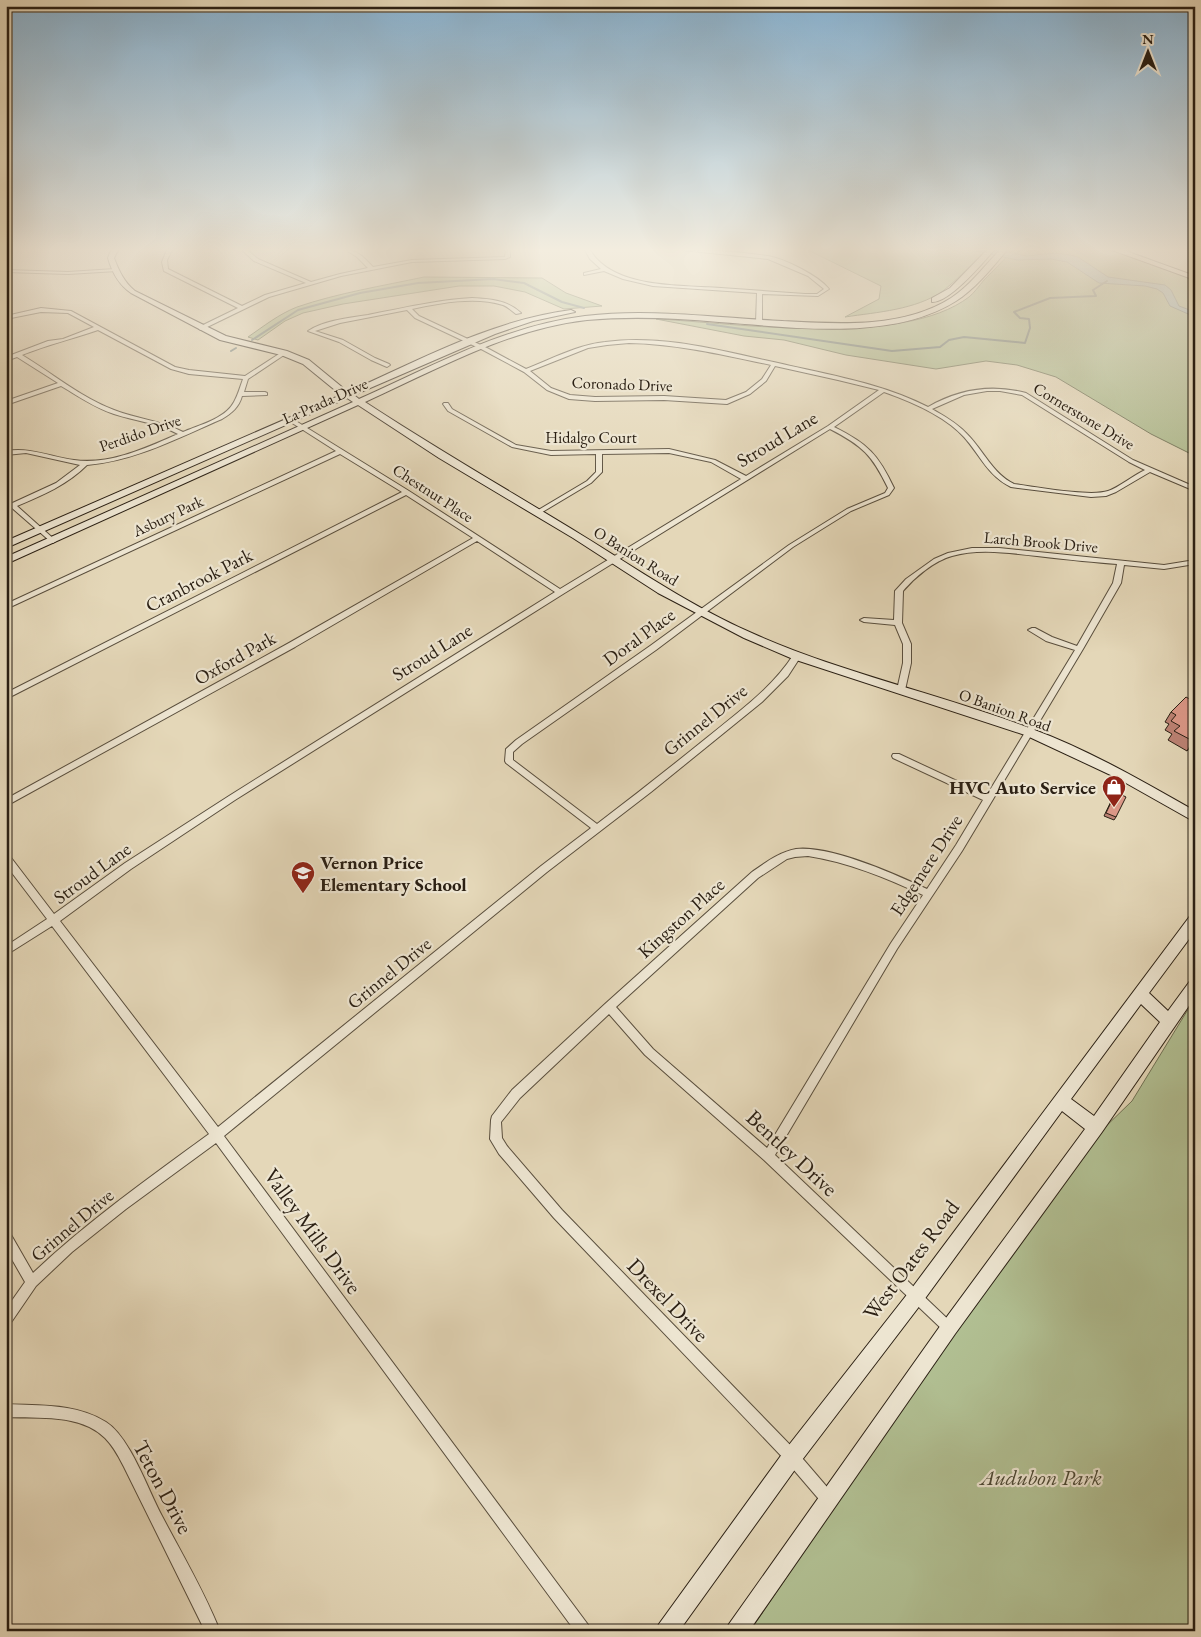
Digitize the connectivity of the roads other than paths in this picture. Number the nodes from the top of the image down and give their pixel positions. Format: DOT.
graph roads {
  1 [pos="94,326"];
  2 [pos="198,326"];
  3 [pos="204,326"];
  4 [pos="323,326"];
  5 [pos="437,326"];
  6 [pos="508,326"];
  7 [pos="542,326"];
  8 [pos="97,328"];
  9 [pos="201,328"];
  10 [pos="311,331"];
  11 [pos="468,342"];
  12 [pos="481,347"];
  13 [pos="284,353"];
  14 [pos="18,355"];
  15 [pos="6,359"];
  16 [pos="774,364"];
  17 [pos="387,365"];
  18 [pos="526,371"];
  19 [pos="246,378"];
  20 [pos="61,384"];
  21 [pos="882,390"];
  22 [pos="240,394"];
  23 [pos="265,394"];
  24 [pos="348,395"];
  25 [pos="358,402"];
  26 [pos="6,403"];
  27 [pos="446,404"];
  28 [pos="928,409"];
  29 [pos="291,420"];
  30 [pos="303,426"];
  31 [pos="830,427"];
  32 [pos="182,434"];
  33 [pos="341,451"];
  34 [pos="599,452"];
  35 [pos="6,453"];
  36 [pos="85,463"];
  37 [pos="1149,470"];
  38 [pos="745,478"];
  39 [pos="1195,489"];
  40 [pos="407,492"];
  41 [pos="10,506"];
  42 [pos="537,513"];
  43 [pos="40,529"];
  44 [pos="477,538"];
  45 [pos="53,541"];
  46 [pos="6,545"];
  47 [pos="612,560"];
  48 [pos="6,561"];
  49 [pos="1195,562"];
  50 [pos="1121,563"];
  51 [pos="560,592"];
  52 [pos="6,607"];
  53 [pos="701,611"];
  54 [pos="864,620"];
  55 [pos="898,623"];
  56 [pos="1032,630"];
  57 [pos="1079,649"];
  58 [pos="797,656"];
  59 [pos="901,690"];
  60 [pos="6,696"];
  61 [pos="1029,732"];
  62 [pos="896,756"];
  63 [pos="988,799"];
  64 [pos="6,803"];
  65 [pos="1195,817"];
  66 [pos="598,830"];
  67 [pos="6,858"];
  68 [pos="930,894"];
  69 [pos="54,920"];
  70 [pos="1195,920"];
  71 [pos="6,951"];
  72 [pos="1195,985"];
  73 [pos="1140,994"];
  74 [pos="608,1007"];
  75 [pos="1169,1021"];
  76 [pos="1061,1101"];
  77 [pos="496,1120"];
  78 [pos="1096,1127"];
  79 [pos="217,1135"];
  80 [pos="768,1156"];
  81 [pos="6,1237"];
  82 [pos="32,1282"];
  83 [pos="915,1298"];
  84 [pos="6,1320"];
  85 [pos="949,1328"];
  86 [pos="6,1410"];
  87 [pos="792,1458"];
  88 [pos="828,1499"];
  89 [pos="213,1631"];
  90 [pos="584,1631"];
  91 [pos="666,1631"];
  92 [pos="736,1631"];
  1 -- 8 [label="street"];
  2 -- 9 [label="main road, O Banion Road"];
  3 -- 9 [label="street"];
  4 -- 10 [label="street"];
  5 -- 11 [label="street, Coronado Drive"];
  6 -- 11 [label="main road, La Prada Drive"];
  7 -- 12 [label="main road, La Prada Drive"];
  8 -- 14 [label="street"];
  8 -- 19 [label="street"];
  9 -- 13 [label="main road, O Banion Road"];
  10 -- 17 [label="street"];
  11 -- 12 [label="street, Coronado Drive"];
  11 -- 24 [label="main road, La Prada Drive"];
  12 -- 18 [label="street, Coronado Drive"];
  12 -- 25 [label="main road, La Prada Drive"];
  13 -- 19 [label="street"];
  13 -- 24 [label="main road, O Banion Road"];
  14 -- 15 [label="street"];
  14 -- 20 [label="street"];
  16 -- 18 [label="street"];
  16 -- 18 [label="street, Coronado Drive"];
  16 -- 21 [label="street"];
  19 -- 22 [label="street, Perdido Drive"];
  20 -- 26 [label="street"];
  20 -- 32 [label="street"];
  21 -- 28 [label="street"];
  21 -- 31 [label="street, Stroud Lane"];
  22 -- 23 [label="street"];
  22 -- 32 [label="street, Perdido Drive"];
  24 -- 25 [label="main road, O Banion Road"];
  24 -- 29 [label="main road, La Prada Drive"];
  25 -- 30 [label="main road, La Prada Drive"];
  25 -- 42 [label="main road, O Banion Road"];
  27 -- 34 [label="street, Hidalgo Court"];
  28 -- 37 [label="street, Cornerstone Drive"];
  28 -- 37 [label="street"];
  29 -- 30 [label="street, Chestnut Place"];
  29 -- 43 [label="main road, La Prada Drive"];
  30 -- 33 [label="street, Chestnut Place"];
  30 -- 45 [label="main road, La Prada Drive"];
  31 -- 38 [label="street, Stroud Lane"];
  31 -- 53 [label="street, Doral Place"];
  32 -- 36 [label="street, Perdido Drive"];
  33 -- 40 [label="street, Chestnut Place"];
  33 -- 52 [label="street, Asbury Park"];
  34 -- 38 [label="street, Hidalgo Court"];
  34 -- 42 [label="street"];
  35 -- 36 [label="street, Perdido Drive"];
  36 -- 41 [label="street"];
  37 -- 39 [label="street, Cornerstone Drive"];
  38 -- 47 [label="street, Stroud Lane"];
  40 -- 44 [label="street, Chestnut Place"];
  40 -- 60 [label="street, Cranbrook Park"];
  41 -- 43 [label="street"];
  42 -- 47 [label="main road, O Banion Road"];
  43 -- 45 [label="street"];
  43 -- 46 [label="main road, La Prada Drive"];
  44 -- 51 [label="street, Chestnut Place"];
  44 -- 64 [label="street, Oxford Park"];
  45 -- 48 [label="main road, La Prada Drive"];
  47 -- 51 [label="street, Stroud Lane"];
  47 -- 53 [label="main road, O Banion Road"];
  49 -- 50 [label="street, Larch Brook Drive"];
  50 -- 55 [label="street, Larch Brook Drive"];
  50 -- 57 [label="street, Edgemere Drive"];
  51 -- 69 [label="street, Stroud Lane"];
  53 -- 58 [label="main road, O Banion Road"];
  53 -- 66 [label="street, Doral Place"];
  54 -- 55 [label="street"];
  55 -- 59 [label="street, Larch Brook Drive"];
  56 -- 57 [label="street"];
  57 -- 61 [label="street, Edgemere Drive"];
  58 -- 59 [label="main road, O Banion Road"];
  58 -- 66 [label="street, Grinnel Drive"];
  59 -- 61 [label="main road, O Banion Road"];
  61 -- 63 [label="street, Edgemere Drive"];
  61 -- 65 [label="main road, O Banion Road"];
  62 -- 63 [label="street"];
  63 -- 68 [label="street, Edgemere Drive"];
  66 -- 79 [label="street, Grinnel Drive"];
  67 -- 69 [label="street, Valley Mills Drive"];
  68 -- 74 [label="street, Kingston Place"];
  68 -- 80 [label="street, Edgemere Drive"];
  69 -- 71 [label="street, Stroud Lane"];
  69 -- 79 [label="street, Valley Mills Drive"];
  70 -- 73 [label="main road, West Oates Road"];
  72 -- 75 [label="main road"];
  73 -- 75 [label="main road"];
  73 -- 76 [label="main road, West Oates Road"];
  74 -- 77 [label="street, Kingston Place"];
  74 -- 80 [label="street, Bentley Drive"];
  75 -- 78 [label="main road"];
  76 -- 78 [label="main road"];
  76 -- 83 [label="main road, West Oates Road"];
  77 -- 87 [label="street, Drexel Drive"];
  78 -- 85 [label="main road"];
  79 -- 82 [label="street, Grinnel Drive"];
  79 -- 90 [label="street, Valley Mills Drive"];
  80 -- 83 [label="street, Bentley Drive"];
  81 -- 82 [label="street"];
  82 -- 84 [label="street, Grinnel Drive"];
  83 -- 85 [label="street, Bentley Drive"];
  83 -- 87 [label="main road, West Oates Road"];
  85 -- 88 [label="main road"];
  86 -- 89 [label="street, Teton Drive"];
  87 -- 88 [label="street, Drexel Drive"];
  87 -- 91 [label="main road, West Oates Road"];
  88 -- 92 [label="main road"];
}
